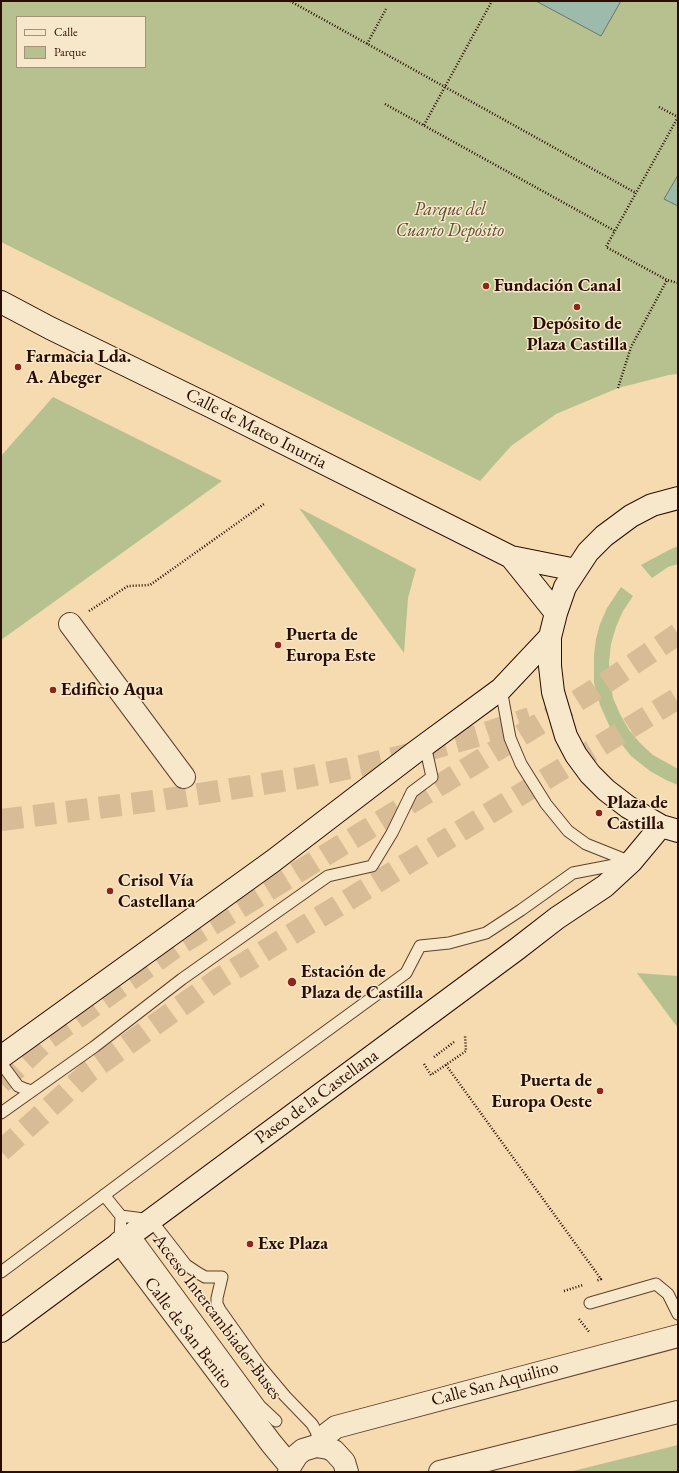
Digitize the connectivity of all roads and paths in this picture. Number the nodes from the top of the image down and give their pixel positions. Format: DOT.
graph roads {
  1 [pos="290,1"];
  2 [pos="492,1"];
  3 [pos="386,9"];
  4 [pos="367,44"];
  5 [pos="444,87"];
  6 [pos="385,104"];
  7 [pos="659,107"];
  8 [pos="678,117"];
  9 [pos="424,126"];
  10 [pos="636,193"];
  11 [pos="615,231"];
  12 [pos="667,280"];
  13 [pos="678,284"];
  14 [pos="1,302"];
  15 [pos="618,388"];
  16 [pos="678,498"];
  17 [pos="264,504"];
  18 [pos="511,557"];
  19 [pos="576,570"];
  20 [pos="556,613"];
  21 [pos="70,624"];
  22 [pos="550,637"];
  23 [pos="501,689"];
  24 [pos="425,745"];
  25 [pos="184,777"];
  26 [pos="670,828"];
  27 [pos="631,862"];
  28 [pos="465,1035"];
  29 [pos="454,1042"];
  30 [pos="1,1057"];
  31 [pos="434,1057"];
  32 [pos="1,1063"];
  33 [pos="424,1064"];
  34 [pos="446,1065"];
  35 [pos="32,1091"];
  36 [pos="1,1113"];
  37 [pos="104,1195"];
  38 [pos="151,1220"];
  39 [pos="124,1230"];
  40 [pos="1,1272"];
  41 [pos="593,1282"];
  42 [pos="586,1284"];
  43 [pos="564,1291"];
  44 [pos="590,1303"];
  45 [pos="678,1314"];
  46 [pos="576,1315"];
  47 [pos="1,1331"];
  48 [pos="590,1333"];
  49 [pos="678,1336"];
  50 [pos="678,1412"];
  51 [pos="276,1421"];
  52 [pos="321,1446"];
  53 [pos="290,1469"];
  54 [pos="347,1472"];
  55 [pos="440,1472"];
  1 -- 4 [label="path"];
  2 -- 5 [label="path"];
  3 -- 4 [label="path"];
  4 -- 5 [label="path"];
  5 -- 9 [label="path"];
  5 -- 10 [label="path"];
  6 -- 9 [label="path"];
  7 -- 8 [label="path"];
  8 -- 10 [label="path"];
  9 -- 11 [label="path"];
  10 -- 11 [label="path"];
  11 -- 12 [label="path"];
  12 -- 13 [label="path"];
  12 -- 15 [label="path"];
  14 -- 18 [label="main road, Calle de Mateo Inurria"];
  16 -- 19 [label="main road"];
  17 -- 21 [label="path"];
  18 -- 19 [label="main road, Calle de Mateo Inurria"];
  18 -- 20 [label="main road, Calle de Mateo Inurria"];
  19 -- 20 [label="main road"];
  20 -- 22 [label="main road"];
  21 -- 25 [label="main road"];
  22 -- 23 [label="main road"];
  22 -- 26 [label="main road"];
  23 -- 24 [label="main road"];
  23 -- 27 [label="lane"];
  24 -- 30 [label="main road"];
  24 -- 35 [label="lane"];
  26 -- 27 [label="main road, Paseo de la Castellana"];
  27 -- 37 [label="lane"];
  27 -- 38 [label="main road, Paseo de la Castellana"];
  28 -- 34 [label="path"];
  29 -- 31 [label="path"];
  32 -- 35 [label="lane"];
  33 -- 34 [label="path"];
  34 -- 41 [label="path"];
  35 -- 36 [label="lane"];
  37 -- 39 [label="lane, Calle de San Benito"];
  37 -- 40 [label="lane"];
  38 -- 39 [label="main road, Paseo de la Castellana"];
  38 -- 52 [label="lane"];
  39 -- 47 [label="main road, Paseo de la Castellana"];
  39 -- 51 [label="lane, Acceso Intercambiador Buses"];
  39 -- 53 [label="main road, Calle de San Benito"];
  42 -- 43 [label="path"];
  44 -- 45 [label="lane"];
  46 -- 48 [label="path"];
  49 -- 52 [label="main road, Calle San Aquilino"];
  50 -- 55 [label="main road"];
  52 -- 53 [label="main road"];
  52 -- 54 [label="main road"];
}
